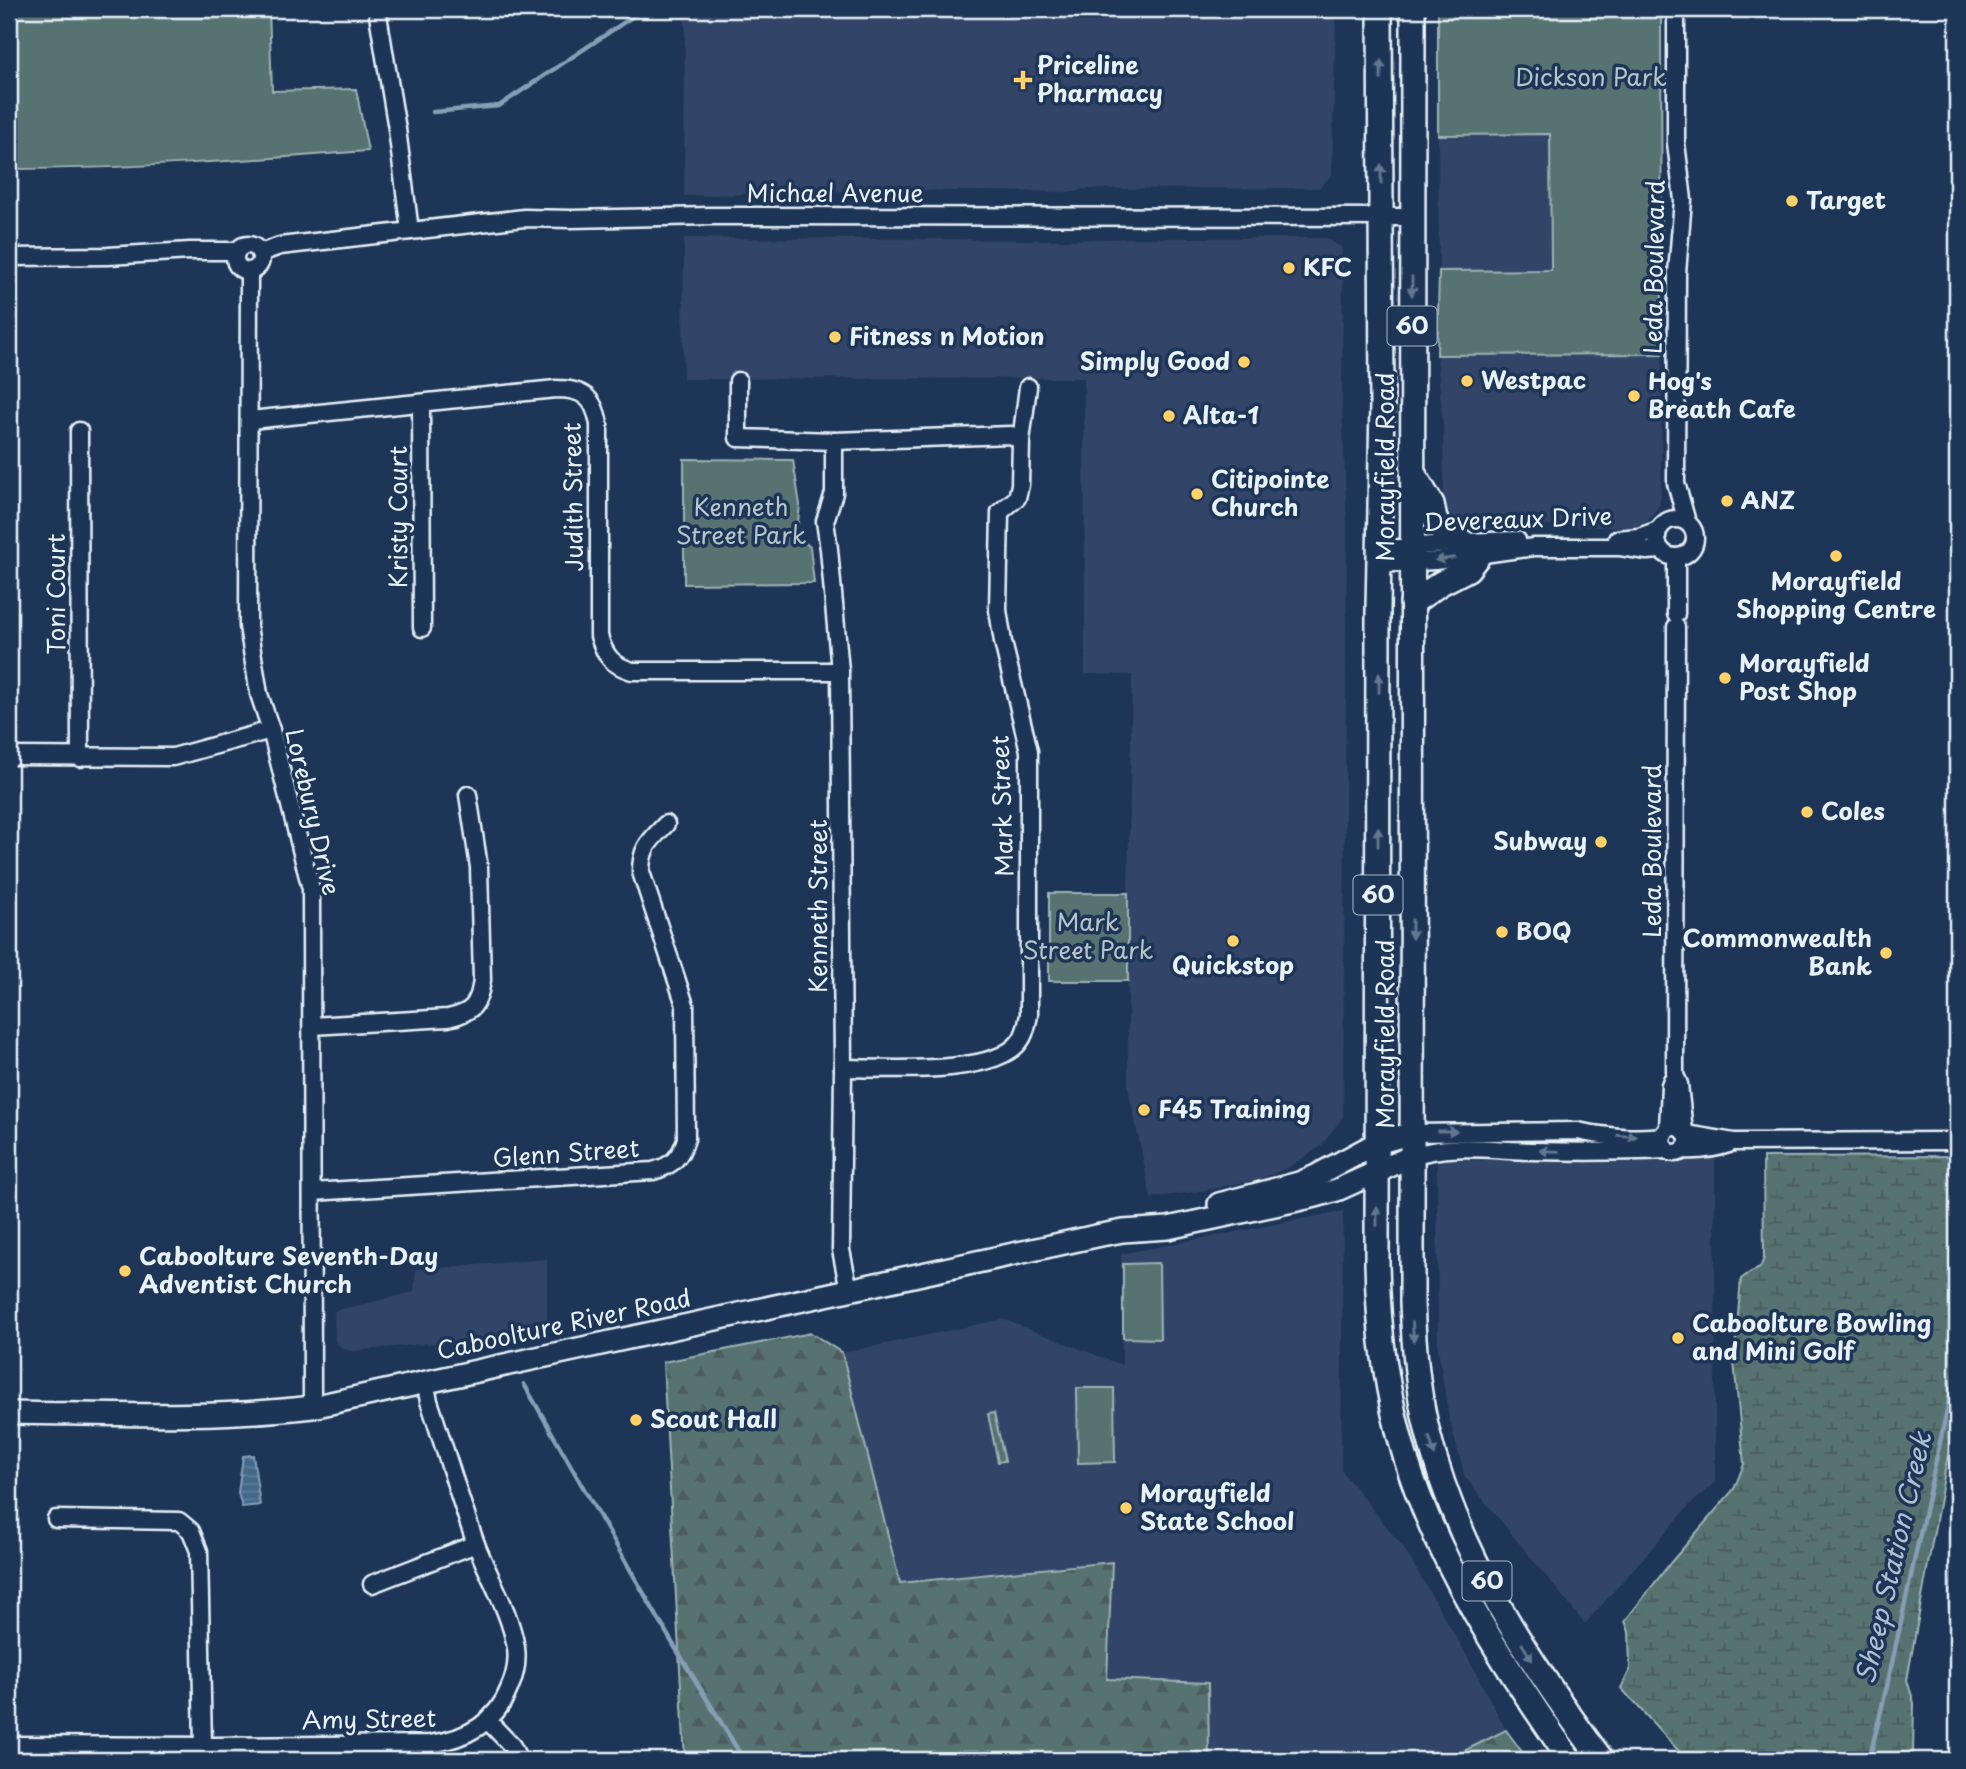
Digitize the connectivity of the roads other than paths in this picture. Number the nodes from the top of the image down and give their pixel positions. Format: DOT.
graph roads {
  1 [pos="377,9"];
  2 [pos="1380,9"];
  3 [pos="1413,9"];
  4 [pos="1676,9"];
  5 [pos="1382,217"];
  6 [pos="1413,217"];
  7 [pos="410,231"];
  8 [pos="237,251"];
  9 [pos="260,253"];
  10 [pos="9,257"];
  11 [pos="250,272"];
  12 [pos="738,382"];
  13 [pos="1028,387"];
  14 [pos="421,404"];
  15 [pos="250,420"];
  16 [pos="79,431"];
  17 [pos="834,441"];
  18 [pos="1021,441"];
  19 [pos="1412,471"];
  20 [pos="1676,483"];
  21 [pos="1687,522"];
  22 [pos="1663,525"];
  23 [pos="1471,548"];
  24 [pos="1668,554"];
  25 [pos="1412,555"];
  26 [pos="1379,557"];
  27 [pos="1412,603"];
  28 [pos="422,628"];
  29 [pos="841,671"];
  30 [pos="271,730"];
  31 [pos="9,756"];
  32 [pos="80,758"];
  33 [pos="468,795"];
  34 [pos="666,824"];
  35 [pos="312,1026"];
  36 [pos="843,1069"];
  37 [pos="1413,1133"];
  38 [pos="1675,1138"];
  39 [pos="1957,1141"];
  40 [pos="1377,1143"];
  41 [pos="1412,1156"];
  42 [pos="1377,1171"];
  43 [pos="312,1192"];
  44 [pos="1123,1231"];
  45 [pos="849,1290"];
  46 [pos="425,1382"];
  47 [pos="312,1407"];
  48 [pos="9,1413"];
  49 [pos="56,1519"];
  50 [pos="476,1544"];
  51 [pos="372,1584"];
  52 [pos="488,1721"];
  53 [pos="9,1745"];
  54 [pos="203,1746"];
  55 [pos="368,1752"];
  56 [pos="519,1760"];
  57 [pos="1570,1760"];
  58 [pos="1602,1760"];
  1 -- 7 [label="street"];
  5 -- 2 [label="main road, Morayfield Road / 60, one-way"];
  3 -- 6 [label="main road, Morayfield Road / 60"];
  4 -- 20 [label="street, Leda Boulevard"];
  5 -- 6 [label="street, Michael Avenue"];
  5 -- 7 [label="street, Michael Avenue"];
  5 -- 26 [label="main road, Morayfield Road / 60"];
  6 -- 19 [label="main road, Morayfield Road / 60, one-way"];
  7 -- 9 [label="street, Michael Avenue"];
  8 -- 9 [label="street"];
  8 -- 10 [label="street"];
  8 -- 11 [label="street"];
  9 -- 11 [label="street"];
  11 -- 15 [label="street, Lorebury Drive"];
  12 -- 17 [label="street"];
  13 -- 18 [label="street"];
  14 -- 15 [label="street, Judith Street"];
  14 -- 28 [label="street, Kristy Court"];
  14 -- 29 [label="street, Judith Street"];
  15 -- 30 [label="street, Lorebury Drive"];
  16 -- 32 [label="street, Toni Court"];
  17 -- 18 [label="street"];
  17 -- 29 [label="street, Kenneth Street"];
  18 -- 36 [label="street, Mark Street"];
  19 -- 23 [label="main road"];
  19 -- 25 [label="main road, Morayfield Road / 60"];
  20 -- 21 [label="street, Leda Boulevard"];
  20 -- 22 [label="street, Leda Boulevard"];
  21 -- 22 [label="street"];
  21 -- 24 [label="street"];
  22 -- 23 [label="street, Devereaux Drive"];
  22 -- 24 [label="street"];
  23 -- 24 [label="street, Devereaux Drive"];
  23 -- 25 [label="street, Devereaux Drive"];
  23 -- 27 [label="main road"];
  24 -- 38 [label="street, Leda Boulevard"];
  25 -- 26 [label="street, Devereaux Drive"];
  25 -- 27 [label="main road, Morayfield Road / 60"];
  40 -- 26 [label="main road, Morayfield Road / 60, one-way"];
  27 -- 37 [label="main road, Morayfield Road / 60, one-way"];
  29 -- 36 [label="street, Kenneth Street"];
  30 -- 32 [label="street"];
  30 -- 35 [label="street, Lorebury Drive"];
  31 -- 32 [label="street"];
  33 -- 35 [label="street"];
  34 -- 43 [label="street, Glenn Street"];
  35 -- 43 [label="street, Lorebury Drive"];
  36 -- 45 [label="street, Kenneth Street"];
  37 -- 38 [label="street, one-way"];
  37 -- 40 [label="main road, Caboolture River Road"];
  37 -- 41 [label="main road, Morayfield Road / 60"];
  38 -- 39 [label="street"];
  38 -- 41 [label="street, one-way"];
  40 -- 42 [label="main road, Morayfield Road / 60"];
  40 -- 44 [label="main road, Caboolture River Road"];
  41 -- 42 [label="main road, Caboolture River Road"];
  41 -- 58 [label="main road, Morayfield Road / 60, one-way"];
  42 -- 44 [label="main road, Caboolture River Road"];
  57 -- 42 [label="main road, Morayfield Road / 60, one-way"];
  43 -- 47 [label="street, Lorebury Drive"];
  44 -- 45 [label="main road, Caboolture River Road"];
  45 -- 46 [label="main road, Caboolture River Road"];
  46 -- 47 [label="main road, Caboolture River Road"];
  46 -- 50 [label="street, Amy Street"];
  47 -- 48 [label="main road, Caboolture River Road"];
  49 -- 54 [label="street"];
  50 -- 51 [label="street"];
  50 -- 52 [label="street, Amy Street"];
  52 -- 55 [label="street, Amy Street"];
  52 -- 56 [label="street"];
  53 -- 54 [label="street, Amy Street"];
  54 -- 55 [label="street, Amy Street"];
}
